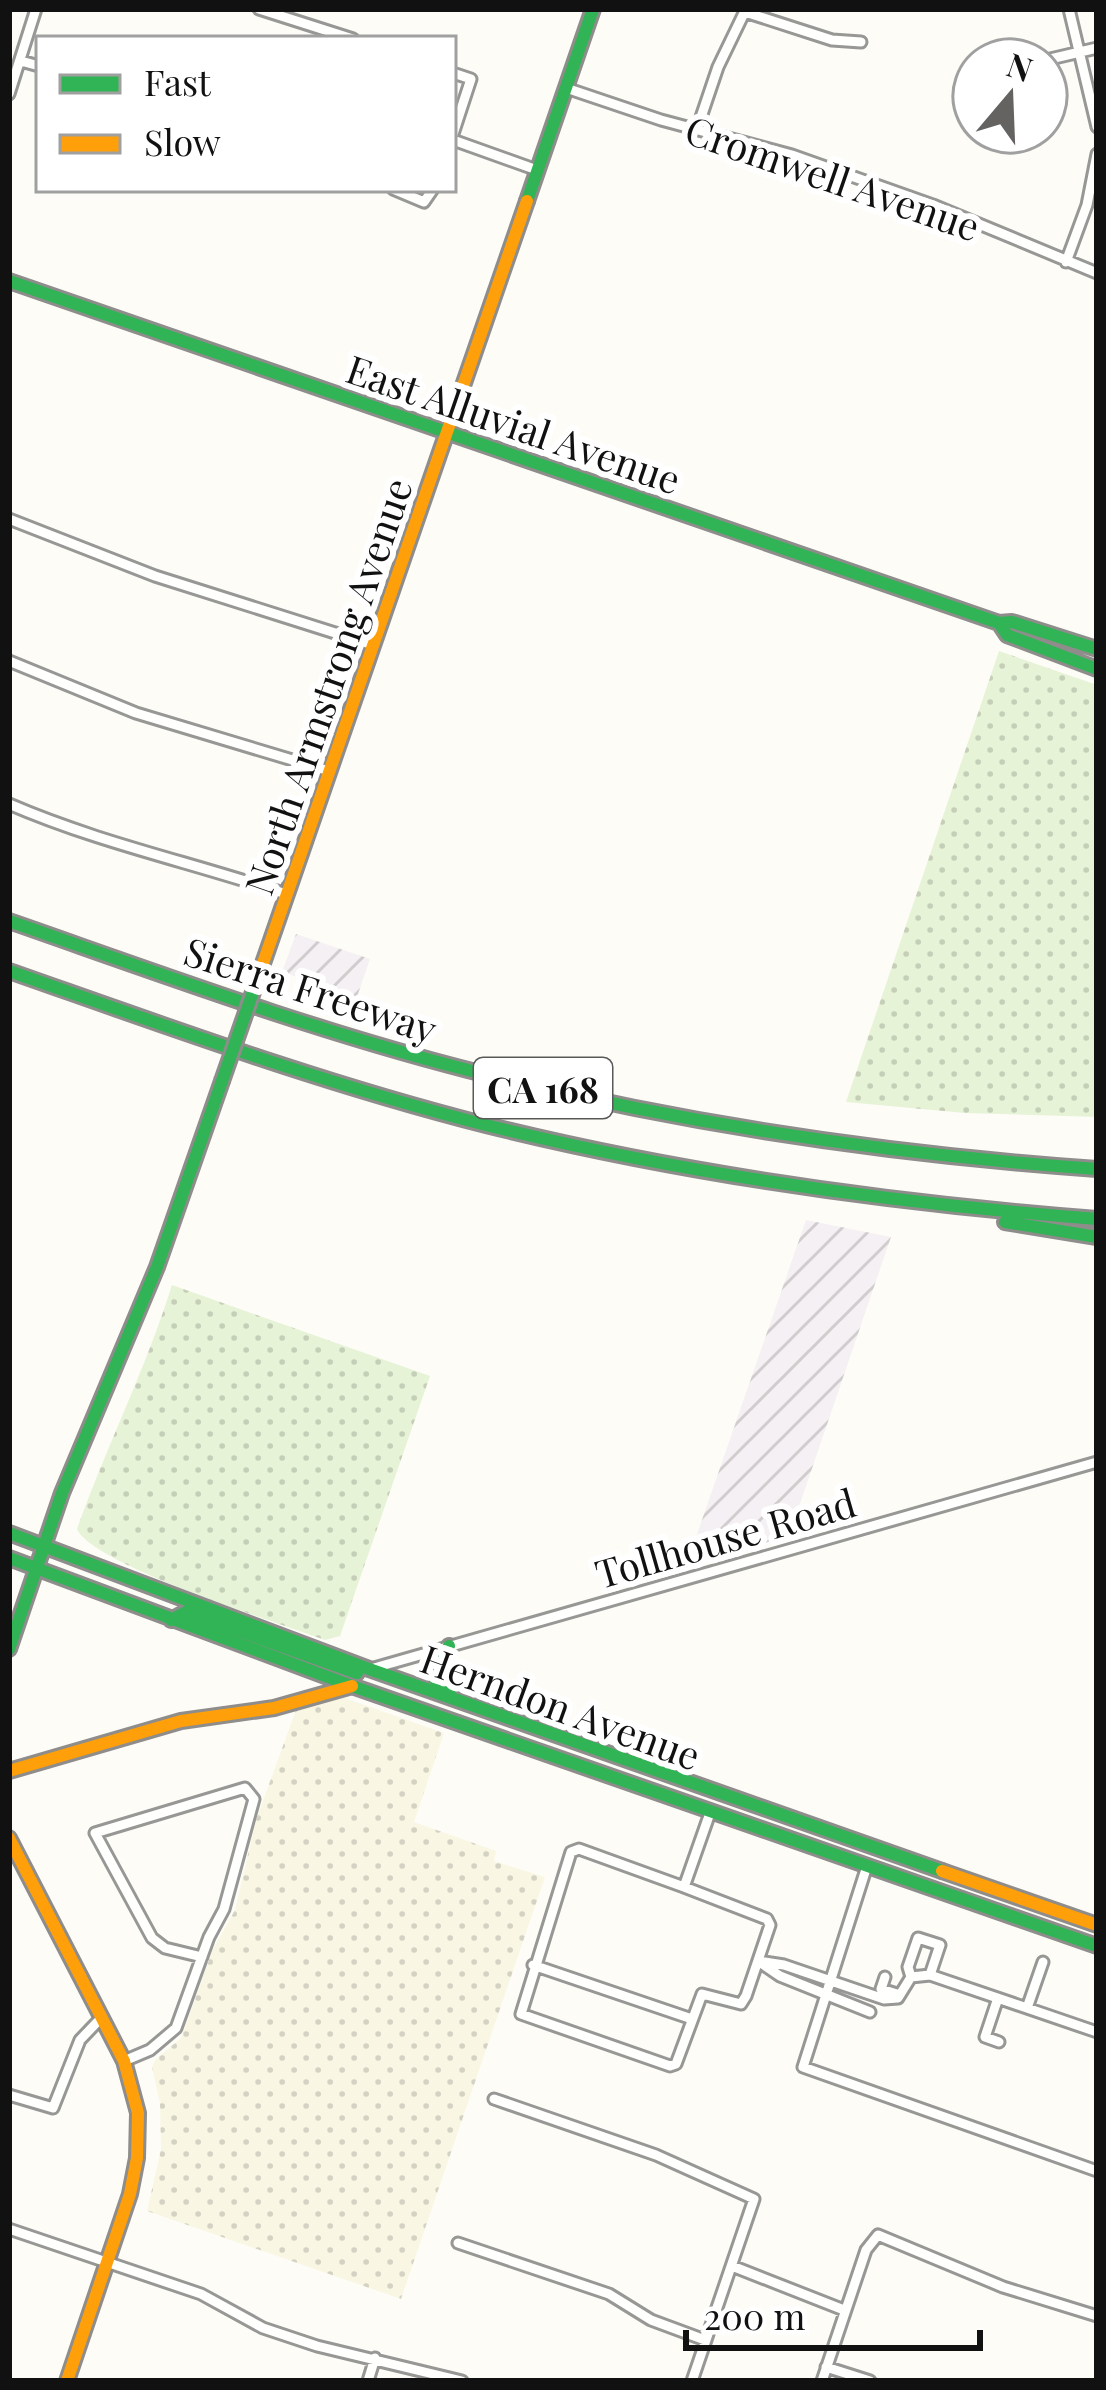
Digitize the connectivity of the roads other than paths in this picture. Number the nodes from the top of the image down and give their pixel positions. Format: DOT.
graph roads {
  1 [pos="36,9"];
  2 [pos="259,9"];
  3 [pos="592,9"];
  4 [pos="1069,9"];
  5 [pos="745,10"];
  6 [pos="344,36"];
  7 [pos="861,42"];
  8 [pos="1097,48"];
  9 [pos="1079,52"];
  10 [pos="1070,54"];
  11 [pos="21,61"];
  12 [pos="36,65"];
  13 [pos="456,74"];
  14 [pos="566,88"];
  15 [pos="9,94"];
  16 [pos="456,127"];
  17 [pos="1097,127"];
  18 [pos="697,129"];
  19 [pos="456,138"];
  20 [pos="1097,154"];
  21 [pos="537,170"];
  22 [pos="400,192"];
  23 [pos="432,192"];
  24 [pos="1066,262"];
  25 [pos="1097,273"];
  26 [pos="9,281"];
  27 [pos="446,432"];
  28 [pos="9,519"];
  29 [pos="999,623"];
  30 [pos="373,645"];
  31 [pos="1097,649"];
  32 [pos="9,662"];
  33 [pos="1097,669"];
  34 [pos="329,772"];
  35 [pos="9,804"];
  36 [pos="286,895"];
  37 [pos="9,921"];
  38 [pos="9,971"];
  39 [pos="862,1147"];
  40 [pos="1097,1157"];
  41 [pos="1097,1169"];
  42 [pos="940,1206"];
  43 [pos="1097,1219"];
  44 [pos="1097,1237"];
  45 [pos="1097,1462"];
  46 [pos="9,1533"];
  47 [pos="44,1547"];
  48 [pos="9,1558"];
  49 [pos="36,1568"];
  50 [pos="171,1620"];
  51 [pos="449,1646"];
  52 [pos="9,1648"];
  53 [pos="368,1669"];
  54 [pos="352,1686"];
  55 [pos="396,1702"];
  56 [pos="490,1712"];
  57 [pos="9,1771"];
  58 [pos="710,1813"];
  59 [pos="9,1838"];
  60 [pos="870,1848"];
  61 [pos="867,1866"];
  62 [pos="684,1887"];
  63 [pos="1012,1896"];
  64 [pos="1097,1924"];
  65 [pos="1097,1946"];
  66 [pos="202,1958"];
  67 [pos="758,1961"];
  68 [pos="1043,1961"];
  69 [pos="533,1965"];
  70 [pos="931,1975"];
  71 [pos="885,1977"];
  72 [pos="911,1978"];
  73 [pos="828,1987"];
  74 [pos="899,1997"];
  75 [pos="998,1998"];
  76 [pos="1027,2008"];
  77 [pos="870,2012"];
  78 [pos="102,2018"];
  79 [pos="692,2019"];
  80 [pos="1097,2032"];
  81 [pos="999,2042"];
  82 [pos="124,2061"];
  83 [pos="9,2095"];
  84 [pos="494,2099"];
  85 [pos="1097,2170"];
  86 [pos="9,2229"];
  87 [pos="458,2242"];
  88 [pos="106,2263"];
  89 [pos="732,2266"];
  90 [pos="844,2310"];
  91 [pos="1097,2316"];
  92 [pos="705,2340"];
  93 [pos="374,2358"];
  94 [pos="826,2367"];
  95 [pos="67,2381"];
  96 [pos="368,2381"];
  97 [pos="462,2381"];
  98 [pos="692,2381"];
  99 [pos="822,2381"];
  100 [pos="870,2381"];
  1 -- 11 [label="street"];
  2 -- 6 [label="street"];
  3 -- 14 [label="main road, North Armstrong Avenue"];
  4 -- 9 [label="street"];
  5 -- 7 [label="street"];
  5 -- 18 [label="street"];
  8 -- 9 [label="street"];
  9 -- 10 [label="street"];
  9 -- 17 [label="street"];
  11 -- 12 [label="street"];
  11 -- 15 [label="street"];
  13 -- 16 [label="street"];
  14 -- 18 [label="street, Cromwell Avenue"];
  14 -- 21 [label="main road, North Armstrong Avenue"];
  18 -- 24 [label="street, Cromwell Avenue"];
  19 -- 21 [label="street"];
  20 -- 24 [label="street"];
  21 -- 27 [label="main road, North Armstrong Avenue"];
  22 -- 23 [label="street"];
  24 -- 25 [label="street, Cromwell Avenue"];
  26 -- 27 [label="main road, East Alluvial Avenue"];
  27 -- 29 [label="main road, East Alluvial Avenue"];
  27 -- 30 [label="main road, North Armstrong Avenue"];
  28 -- 30 [label="street"];
  29 -- 31 [label="main road, East Alluvial Avenue"];
  29 -- 33 [label="main road, East Alluvial Avenue"];
  30 -- 34 [label="main road, North Armstrong Avenue"];
  32 -- 34 [label="street"];
  34 -- 36 [label="main road, North Armstrong Avenue"];
  35 -- 36 [label="street"];
  36 -- 47 [label="main road, North Armstrong Avenue, bridge"];
  37 -- 39 [label="main road, Sierra Freeway / CA 168"];
  38 -- 42 [label="main road, Sierra Freeway / CA 168"];
  39 -- 40 [label="main road"];
  39 -- 41 [label="main road, Sierra Freeway / CA 168"];
  42 -- 43 [label="main road, Sierra Freeway / CA 168"];
  42 -- 44 [label="main road"];
  45 -- 51 [label="street, Tollhouse Road"];
  46 -- 47 [label="main road, Herndon Avenue"];
  47 -- 49 [label="main road, North Armstrong Avenue"];
  47 -- 53 [label="main road, Herndon Avenue"];
  48 -- 49 [label="main road, Herndon Avenue"];
  49 -- 50 [label="main road, Herndon Avenue"];
  49 -- 52 [label="main road, North Armstrong Avenue"];
  50 -- 53 [label="main road"];
  50 -- 54 [label="main road, Herndon Avenue"];
  51 -- 53 [label="street, Tollhouse Road"];
  51 -- 56 [label="main road"];
  53 -- 56 [label="main road, Herndon Avenue"];
  54 -- 55 [label="main road, Herndon Avenue"];
  54 -- 57 [label="main road"];
  55 -- 56 [label="main road"];
  55 -- 58 [label="main road, Herndon Avenue"];
  56 -- 60 [label="main road, Herndon Avenue"];
  58 -- 60 [label="main road"];
  58 -- 61 [label="main road, Herndon Avenue"];
  58 -- 62 [label="street"];
  59 -- 78 [label="main road"];
  60 -- 63 [label="main road, Herndon Avenue"];
  61 -- 63 [label="main road"];
  61 -- 65 [label="main road, Herndon Avenue"];
  61 -- 73 [label="street"];
  62 -- 67 [label="street"];
  62 -- 69 [label="street"];
  63 -- 64 [label="main road, Herndon Avenue"];
  66 -- 66 [label="street"];
  66 -- 82 [label="street"];
  67 -- 73 [label="street"];
  67 -- 79 [label="street"];
  68 -- 76 [label="street"];
  69 -- 79 [label="street"];
  69 -- 79 [label="street"];
  70 -- 72 [label="street"];
  70 -- 72 [label="street"];
  70 -- 75 [label="street"];
  71 -- 74 [label="street"];
  72 -- 74 [label="street"];
  73 -- 74 [label="street"];
  73 -- 77 [label="street"];
  73 -- 85 [label="street"];
  75 -- 76 [label="street"];
  75 -- 81 [label="street"];
  76 -- 80 [label="street"];
  78 -- 82 [label="main road"];
  78 -- 83 [label="street"];
  82 -- 88 [label="main road"];
  84 -- 89 [label="street"];
  86 -- 88 [label="street"];
  87 -- 92 [label="street"];
  88 -- 93 [label="street"];
  88 -- 95 [label="main road"];
  89 -- 90 [label="street"];
  89 -- 92 [label="street"];
  90 -- 91 [label="street"];
  90 -- 94 [label="street"];
  92 -- 98 [label="street"];
  93 -- 96 [label="street"];
  93 -- 97 [label="street"];
  94 -- 99 [label="street"];
  94 -- 100 [label="street"];
}
